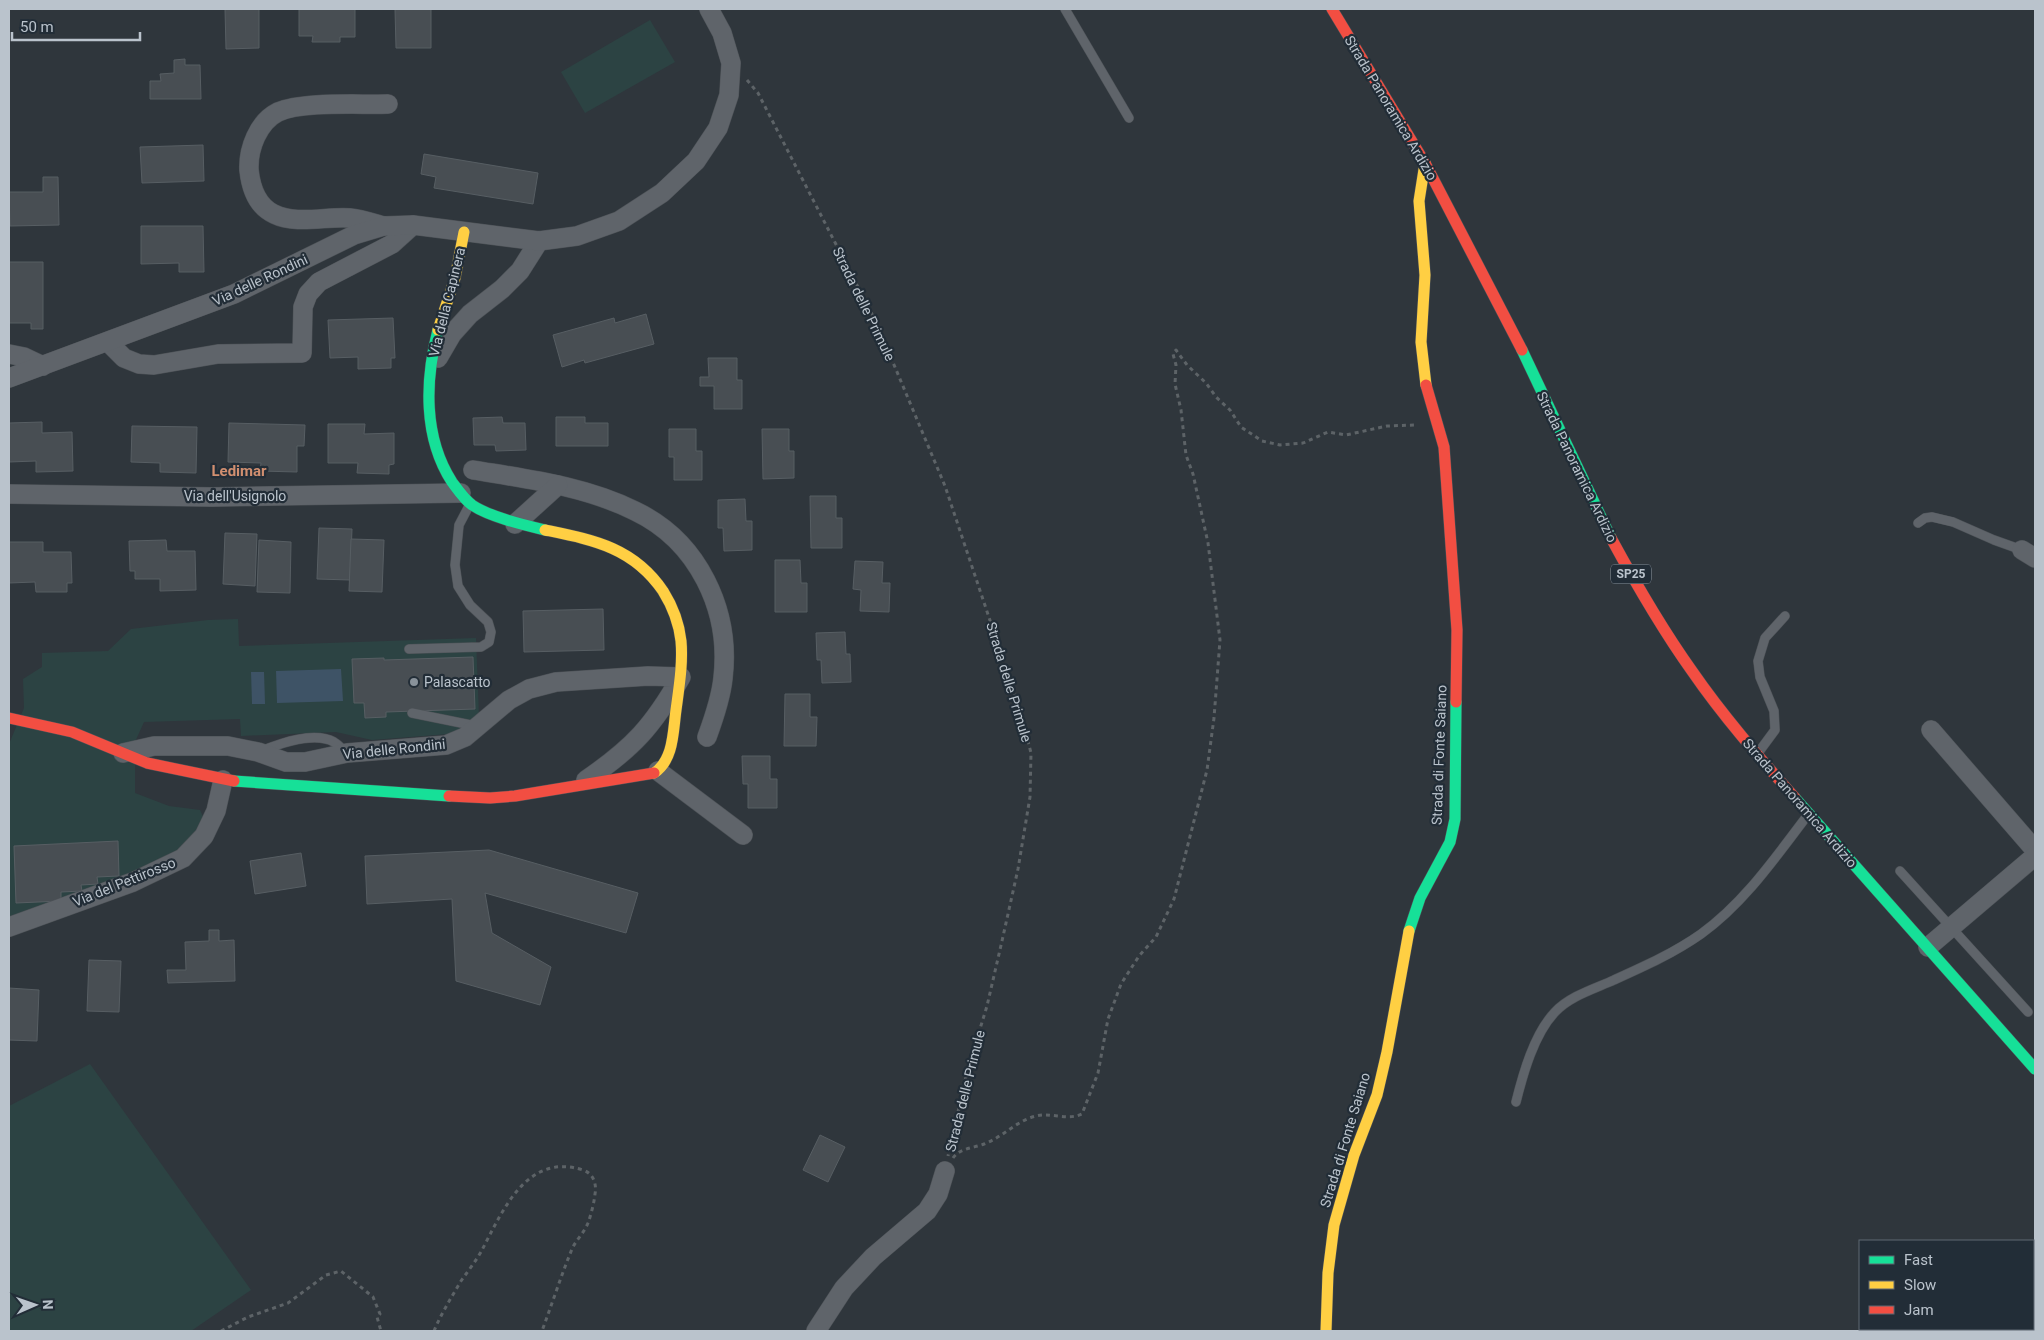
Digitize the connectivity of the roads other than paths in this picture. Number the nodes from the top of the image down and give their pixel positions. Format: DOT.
graph roads {
  1 [pos="709,9"];
  2 [pos="1064,9"];
  3 [pos="1332,9"];
  4 [pos="388,104"];
  5 [pos="1128,118"];
  6 [pos="1425,163"];
  7 [pos="413,225"];
  8 [pos="384,226"];
  9 [pos="464,232"];
  10 [pos="539,240"];
  11 [pos="108,342"];
  12 [pos="9,354"];
  13 [pos="43,366"];
  14 [pos="430,371"];
  15 [pos="9,378"];
  16 [pos="473,470"];
  17 [pos="558,485"];
  18 [pos="9,494"];
  19 [pos="466,498"];
  20 [pos="1918,523"];
  21 [pos="515,524"];
  22 [pos="2029,554"];
  23 [pos="1785,616"];
  24 [pos="409,649"];
  25 [pos="681,677"];
  26 [pos="412,713"];
  27 [pos="9,718"];
  28 [pos="479,726"];
  29 [pos="1932,730"];
  30 [pos="707,737"];
  31 [pos="122,752"];
  32 [pos="1757,755"];
  33 [pos="658,771"];
  34 [pos="223,780"];
  35 [pos="581,784"];
  36 [pos="1808,814"];
  37 [pos="743,835"];
  38 [pos="2035,850"];
  39 [pos="2035,856"];
  40 [pos="1900,871"];
  41 [pos="9,927"];
  42 [pos="1951,928"];
  43 [pos="1928,947"];
  44 [pos="2028,1012"];
  45 [pos="2035,1069"];
  46 [pos="1516,1102"];
  47 [pos="945,1172"];
  48 [pos="816,1331"];
  49 [pos="1326,1331"];
  1 -- 10 [label="street, Via delle Rondini"];
  2 -- 5 [label="lane"];
  3 -- 6 [label="street, Strada Panoramica Ardizio / SP25"];
  4 -- 8 [label="street"];
  6 -- 32 [label="street, Strada Panoramica Ardizio / SP25"];
  6 -- 49 [label="street, Strada di Fonte Saiano"];
  7 -- 8 [label="street, Via delle Rondini"];
  7 -- 9 [label="street, Via delle Rondini"];
  7 -- 11 [label="street, Via delle Rondini"];
  8 -- 11 [label="street, Via delle Rondini"];
  9 -- 10 [label="street, Via delle Rondini"];
  9 -- 14 [label="street, Via della Capinera"];
  10 -- 14 [label="street, Via della Capinera"];
  11 -- 13 [label="street, Via delle Rondini"];
  12 -- 13 [label="street"];
  13 -- 15 [label="street, Via delle Rondini"];
  14 -- 19 [label="street, Via della Capinera"];
  16 -- 17 [label="street"];
  17 -- 21 [label="street"];
  17 -- 30 [label="street"];
  18 -- 19 [label="street, Via dell'Usignolo"];
  19 -- 21 [label="street"];
  19 -- 24 [label="lane"];
  20 -- 22 [label="lane"];
  21 -- 25 [label="street"];
  23 -- 32 [label="lane"];
  25 -- 28 [label="street, Via delle Rondini"];
  25 -- 33 [label="street"];
  25 -- 35 [label="street"];
  26 -- 28 [label="lane"];
  27 -- 31 [label="street"];
  28 -- 31 [label="street, Via delle Rondini"];
  29 -- 38 [label="street"];
  31 -- 34 [label="street"];
  32 -- 36 [label="street, Strada Panoramica Ardizio / SP25"];
  33 -- 35 [label="street"];
  33 -- 37 [label="street"];
  34 -- 35 [label="street"];
  34 -- 41 [label="street, Via del Pettirosso"];
  36 -- 43 [label="street, Strada Panoramica Ardizio / SP25"];
  36 -- 46 [label="lane"];
  39 -- 42 [label="street"];
  40 -- 42 [label="lane"];
  42 -- 43 [label="street"];
  42 -- 44 [label="lane"];
  43 -- 45 [label="street, Strada Panoramica Ardizio / SP25"];
  47 -- 48 [label="street, Strada delle Primule"];
}
